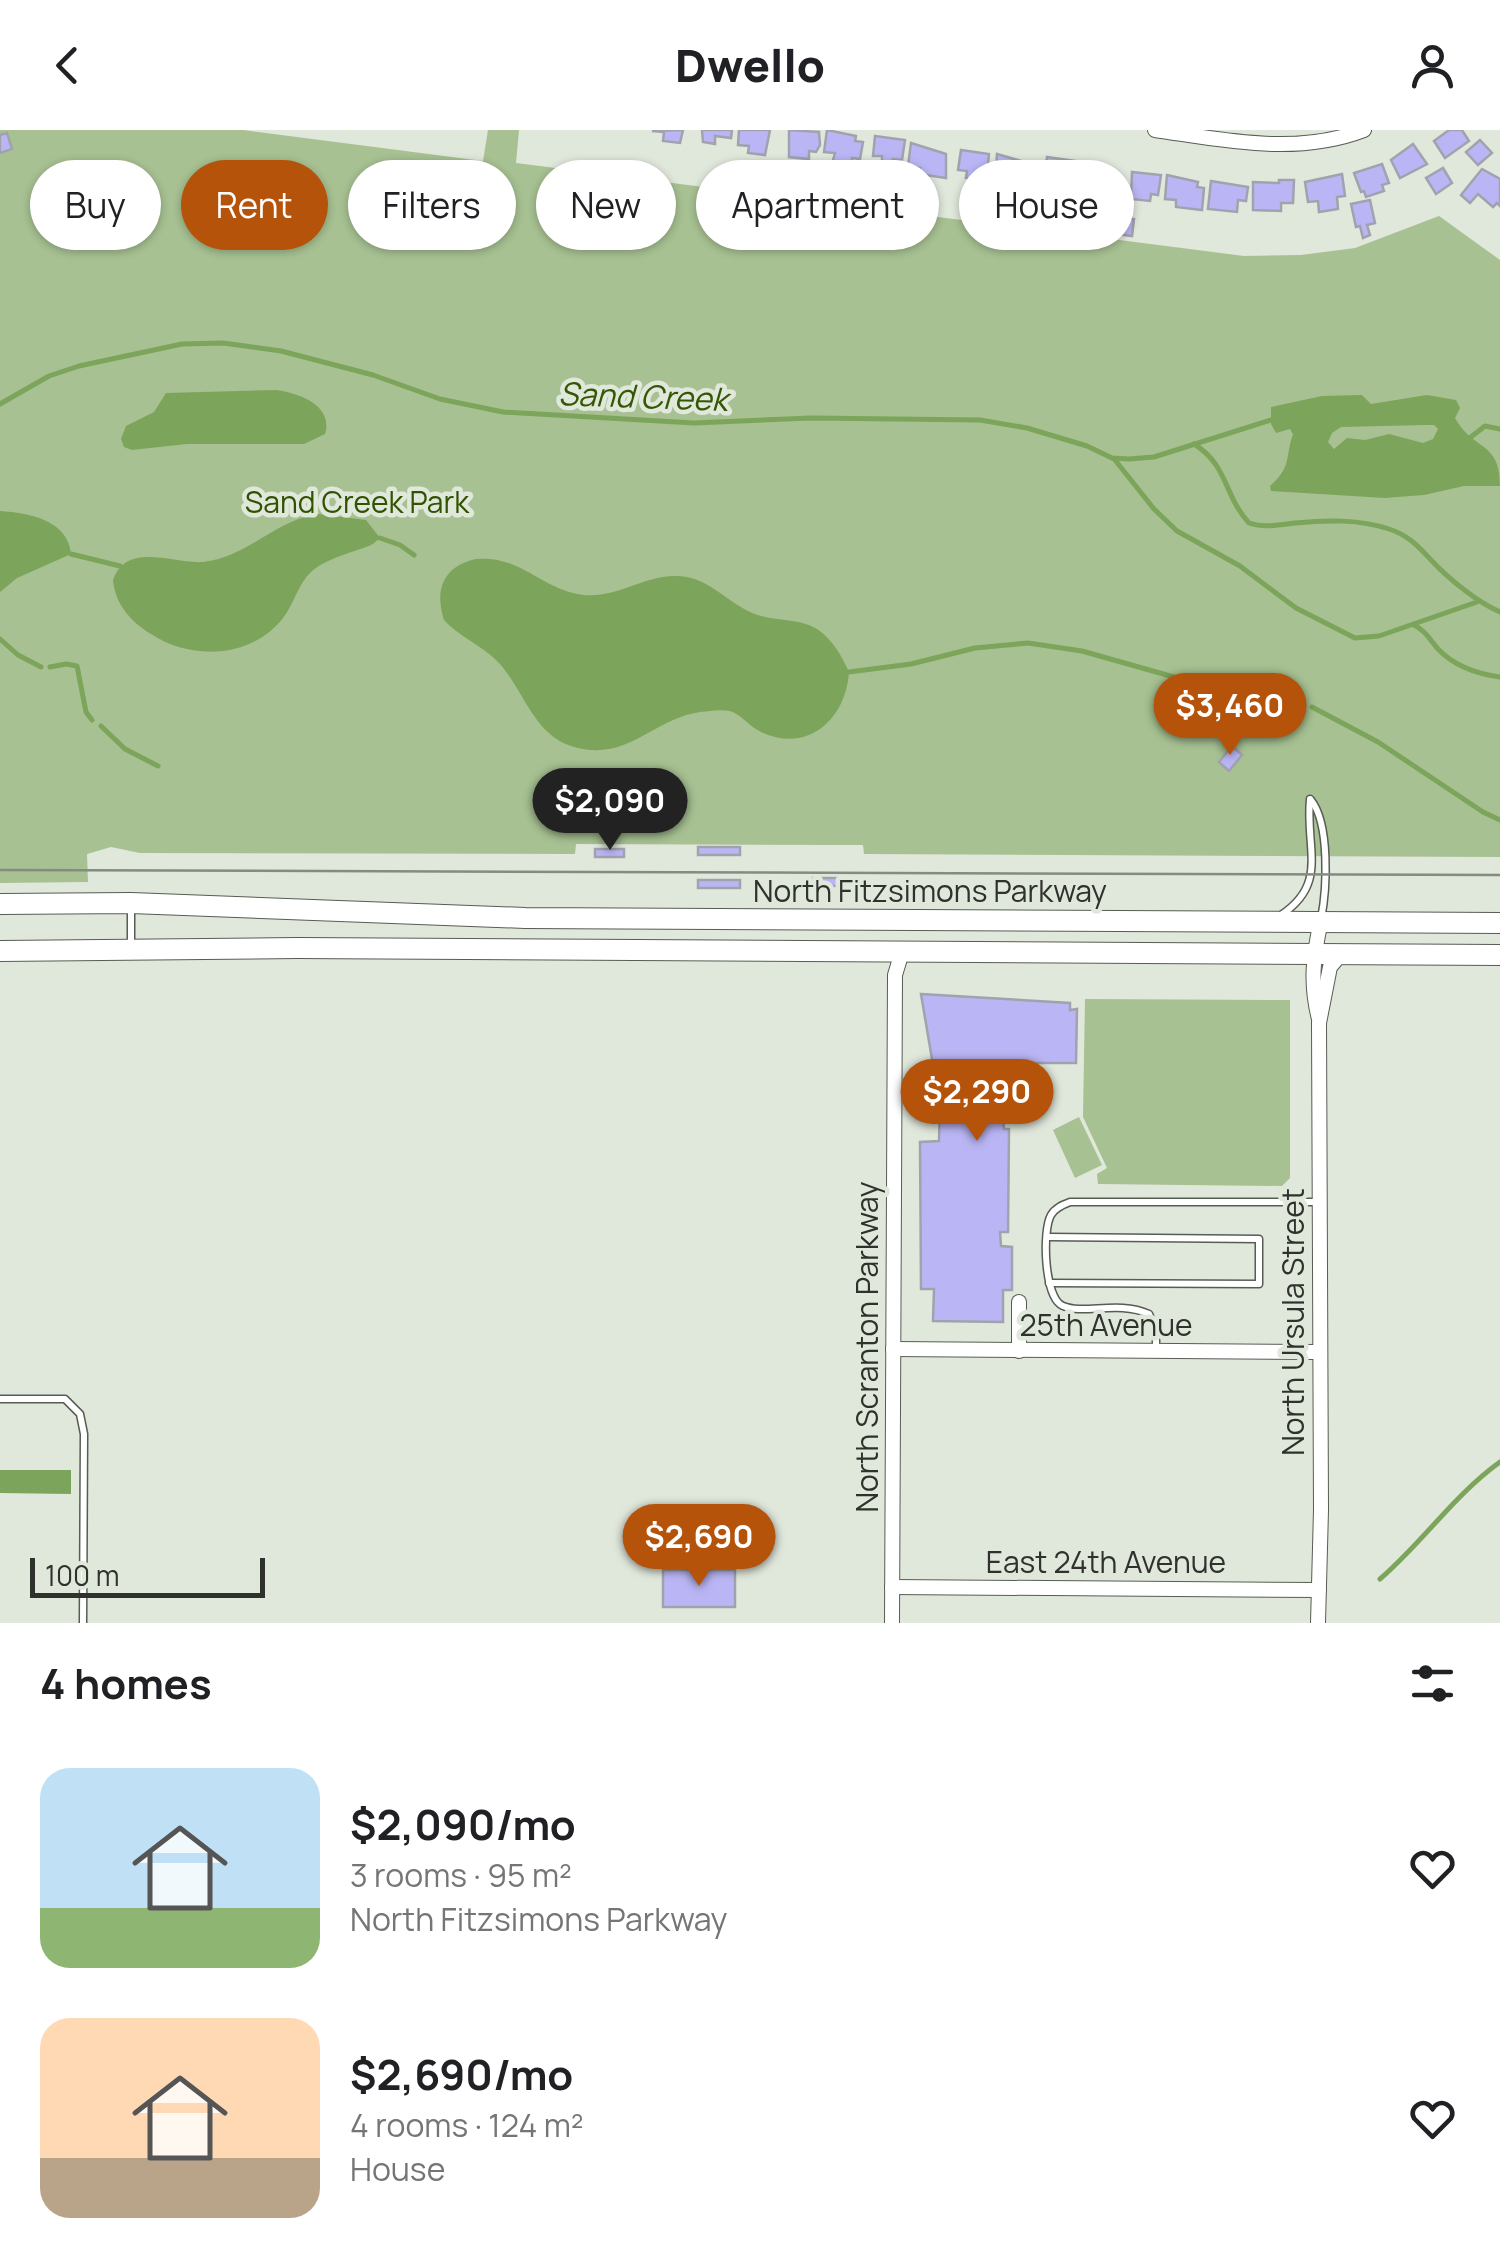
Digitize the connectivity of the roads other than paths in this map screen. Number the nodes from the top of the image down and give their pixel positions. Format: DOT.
graph roads {
  1 [pos="1155,130"];
  2 [pos="1364,130"];
  3 [pos="131,903"];
  4 [pos="0,904"];
  5 [pos="1273,921"];
  6 [pos="1320,921"];
  7 [pos="1500,922"];
  8 [pos="130,950"];
  9 [pos="0,952"];
  10 [pos="902,952"];
  11 [pos="1340,954"];
  12 [pos="1313,955"];
  13 [pos="1500,955"];
  14 [pos="1320,1020"];
  15 [pos="1318,1202"];
  16 [pos="1048,1236"];
  17 [pos="1049,1283"];
  18 [pos="1019,1302"];
  19 [pos="893,1349"];
  20 [pos="1019,1351"];
  21 [pos="1156,1351"];
  22 [pos="1318,1352"];
  23 [pos="0,1399"];
  24 [pos="892,1587"];
  25 [pos="1319,1590"];
  26 [pos="83,1623"];
  27 [pos="892,1623"];
  28 [pos="1318,1623"];
  1 -- 2 [label="street"];
  3 -- 4 [label="main road, North Fitzsimons Parkway"];
  3 -- 5 [label="main road, North Fitzsimons Parkway"];
  3 -- 8 [label="lane"];
  5 -- 6 [label="main road, North Fitzsimons Parkway"];
  5 -- 6 [label="lane"];
  6 -- 7 [label="main road, North Fitzsimons Parkway"];
  6 -- 12 [label="street, North Ursula Street"];
  8 -- 9 [label="main road, North Fitzsimons Parkway"];
  8 -- 10 [label="main road, North Fitzsimons Parkway"];
  10 -- 12 [label="main road, North Fitzsimons Parkway"];
  10 -- 19 [label="street, North Scranton Parkway"];
  11 -- 12 [label="main road, North Fitzsimons Parkway"];
  11 -- 13 [label="main road, North Fitzsimons Parkway"];
  11 -- 14 [label="street, North Ursula Street"];
  12 -- 14 [label="street, North Ursula Street"];
  14 -- 15 [label="street, North Ursula Street"];
  15 -- 16 [label="lane"];
  15 -- 22 [label="street, North Ursula Street"];
  16 -- 17 [label="lane"];
  16 -- 17 [label="lane"];
  17 -- 21 [label="lane"];
  18 -- 20 [label="street"];
  19 -- 20 [label="street, 25th Avenue"];
  19 -- 24 [label="street, North Scranton Parkway"];
  20 -- 21 [label="street, 25th Avenue"];
  21 -- 22 [label="street, 25th Avenue"];
  22 -- 25 [label="street, North Ursula Street"];
  23 -- 26 [label="lane"];
  24 -- 25 [label="street, East 24th Avenue"];
  24 -- 27 [label="street, North Scranton Parkway"];
  25 -- 28 [label="street, North Ursula Street"];
}
